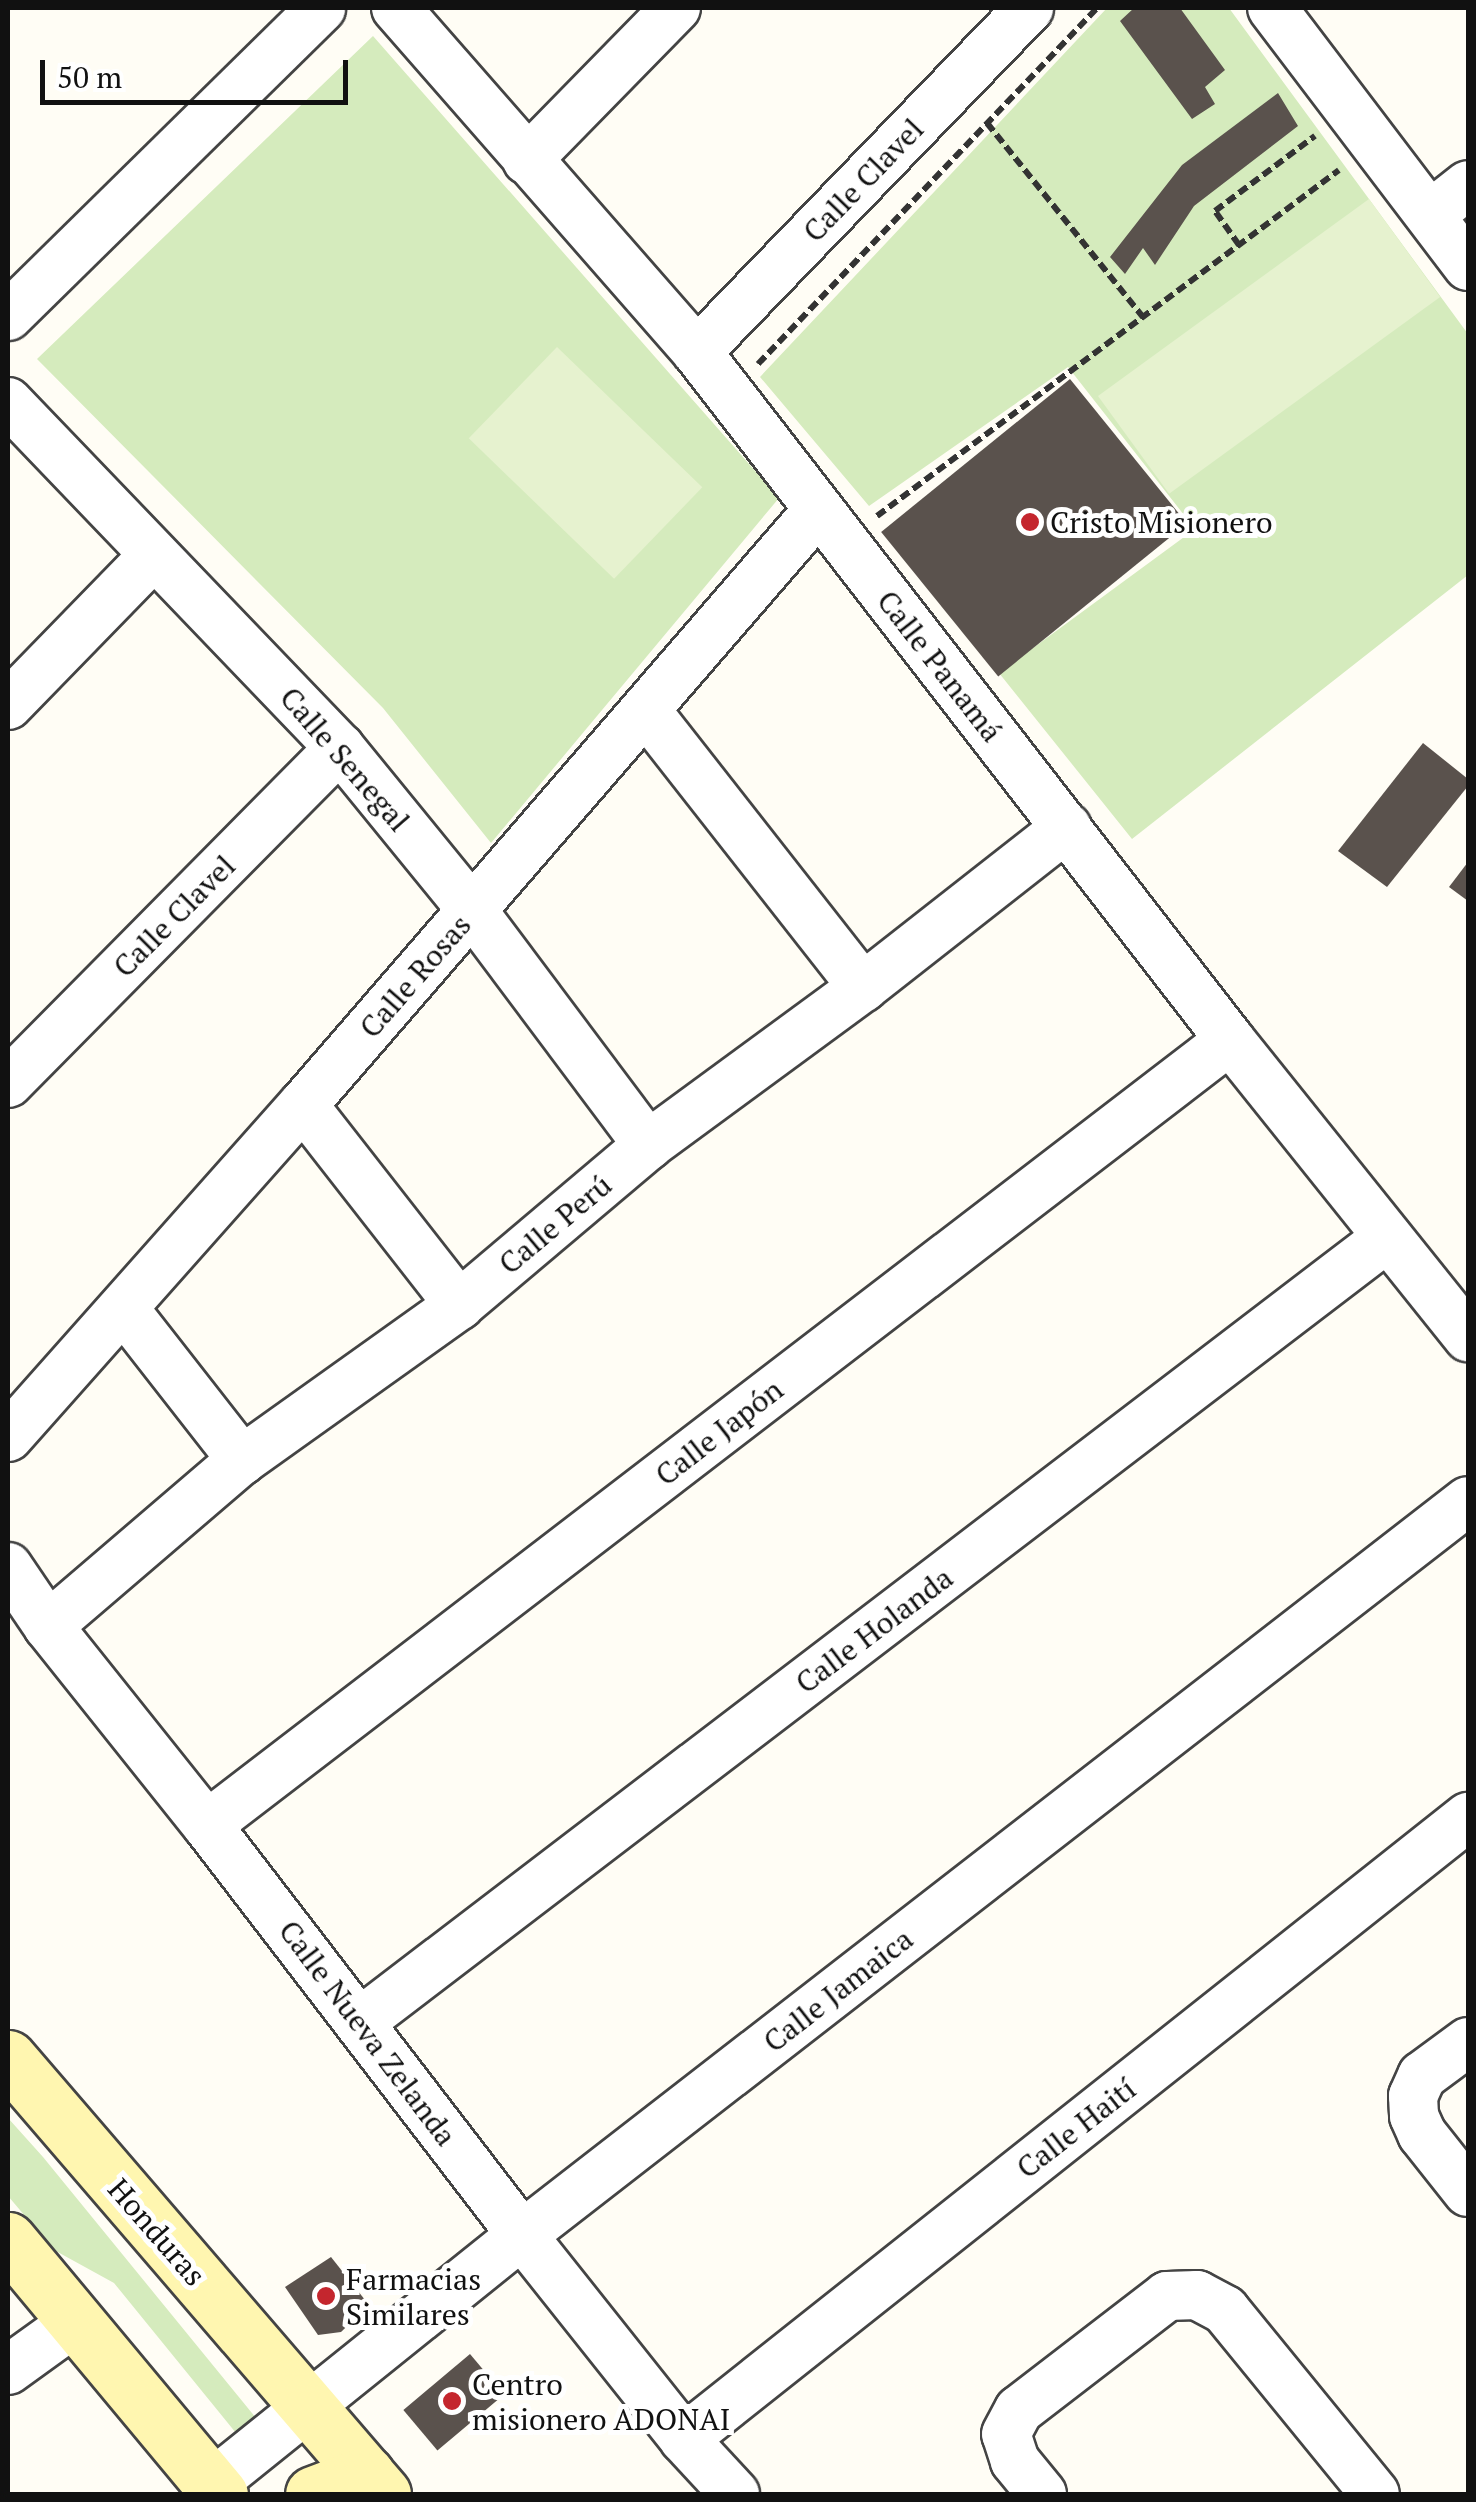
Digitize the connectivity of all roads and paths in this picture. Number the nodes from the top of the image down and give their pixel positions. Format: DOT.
graph roads {
  1 [pos="321,8"];
  2 [pos="396,8"];
  3 [pos="676,8"];
  4 [pos="1029,8"];
  5 [pos="1097,8"];
  6 [pos="1272,8"];
  7 [pos="987,123"];
  8 [pos="1328,126"];
  9 [pos="526,160"];
  10 [pos="1352,160"];
  11 [pos="1468,185"];
  12 [pos="1430,215"];
  13 [pos="1239,246"];
  14 [pos="1468,266"];
  15 [pos="8,316"];
  16 [pos="1143,317"];
  17 [pos="697,352"];
  18 [pos="745,378"];
  19 [pos="8,402"];
  20 [pos="818,510"];
  21 [pos="866,524"];
  22 [pos="154,555"];
  23 [pos="8,705"];
  24 [pos="646,712"];
  25 [pos="340,748"];
  26 [pos="1067,828"];
  27 [pos="472,910"];
  28 [pos="863,988"];
  29 [pos="1230,1040"];
  30 [pos="8,1083"];
  31 [pos="303,1105"];
  32 [pos="648,1145"];
  33 [pos="1388,1238"];
  34 [pos="459,1305"];
  35 [pos="124,1309"];
  36 [pos="1468,1337"];
  37 [pos="8,1437"];
  38 [pos="242,1460"];
  39 [pos="1468,1501"];
  40 [pos="8,1566"];
  41 [pos="48,1626"];
  42 [pos="1468,1817"];
  43 [pos="208,1825"];
  44 [pos="360,2022"];
  45 [pos="1468,2042"];
  46 [pos="8,2058"];
  47 [pos="1468,2192"];
  48 [pos="522,2235"];
  49 [pos="15,2264"];
  50 [pos="76,2321"];
  51 [pos="8,2370"];
  52 [pos="307,2406"];
  53 [pos="684,2439"];
  54 [pos="375,2484"];
  55 [pos="216,2489"];
  56 [pos="314,2494"];
  57 [pos="735,2494"];
  58 [pos="1042,2494"];
  59 [pos="1375,2494"];
  1 -- 15 [label="street"];
  2 -- 9 [label="street, Calle Panamá"];
  3 -- 9 [label="street"];
  4 -- 17 [label="street, Calle Clavel"];
  5 -- 7 [label="path"];
  6 -- 12 [label="street"];
  7 -- 16 [label="path"];
  7 -- 18 [label="path"];
  8 -- 13 [label="path"];
  9 -- 17 [label="street, Calle Panamá"];
  10 -- 13 [label="path"];
  11 -- 12 [label="street"];
  12 -- 14 [label="street"];
  13 -- 16 [label="path"];
  16 -- 21 [label="path"];
  17 -- 20 [label="street, Calle Panamá"];
  19 -- 22 [label="street, Calle Senegal"];
  20 -- 24 [label="street, Calle Rosas"];
  20 -- 26 [label="street, Calle Panamá"];
  22 -- 23 [label="street"];
  22 -- 25 [label="street, Calle Senegal"];
  24 -- 27 [label="street, Calle Rosas"];
  24 -- 28 [label="street"];
  25 -- 27 [label="street, Calle Senegal"];
  25 -- 30 [label="street, Calle Clavel"];
  26 -- 28 [label="street, Calle Perú"];
  26 -- 29 [label="street, Calle Panamá"];
  27 -- 31 [label="street, Calle Rosas"];
  27 -- 32 [label="street, Calle Senegal"];
  28 -- 32 [label="street, Calle Perú"];
  29 -- 33 [label="street, Calle Panamá"];
  29 -- 43 [label="street, Calle Japón"];
  31 -- 34 [label="street"];
  31 -- 35 [label="street, Calle Rosas"];
  32 -- 34 [label="street, Calle Perú"];
  33 -- 36 [label="street, Calle Panamá"];
  33 -- 44 [label="street, Calle Holanda"];
  34 -- 38 [label="street, Calle Perú"];
  35 -- 37 [label="street, Calle Rosas"];
  35 -- 38 [label="street"];
  38 -- 41 [label="street, Calle Perú"];
  39 -- 48 [label="street, Calle Jamaica"];
  40 -- 41 [label="street, Calle Nueva Zelanda"];
  41 -- 43 [label="street, Calle Nueva Zelanda"];
  42 -- 53 [label="street, Calle Haití"];
  43 -- 44 [label="street, Calle Nueva Zelanda"];
  44 -- 48 [label="street, Calle Nueva Zelanda"];
  45 -- 47 [label="street"];
  46 -- 52 [label="street, Honduras"];
  48 -- 52 [label="street, Calle Jamaica"];
  48 -- 53 [label="street, Calle Nueva Zelanda"];
  49 -- 50 [label="street"];
  50 -- 51 [label="street"];
  50 -- 55 [label="street"];
  52 -- 54 [label="street, Honduras"];
  52 -- 55 [label="street, Calle Jamaica"];
  53 -- 57 [label="street, Calle Nueva Zelanda"];
  54 -- 56 [label="street"];
  58 -- 59 [label="street"];
}
